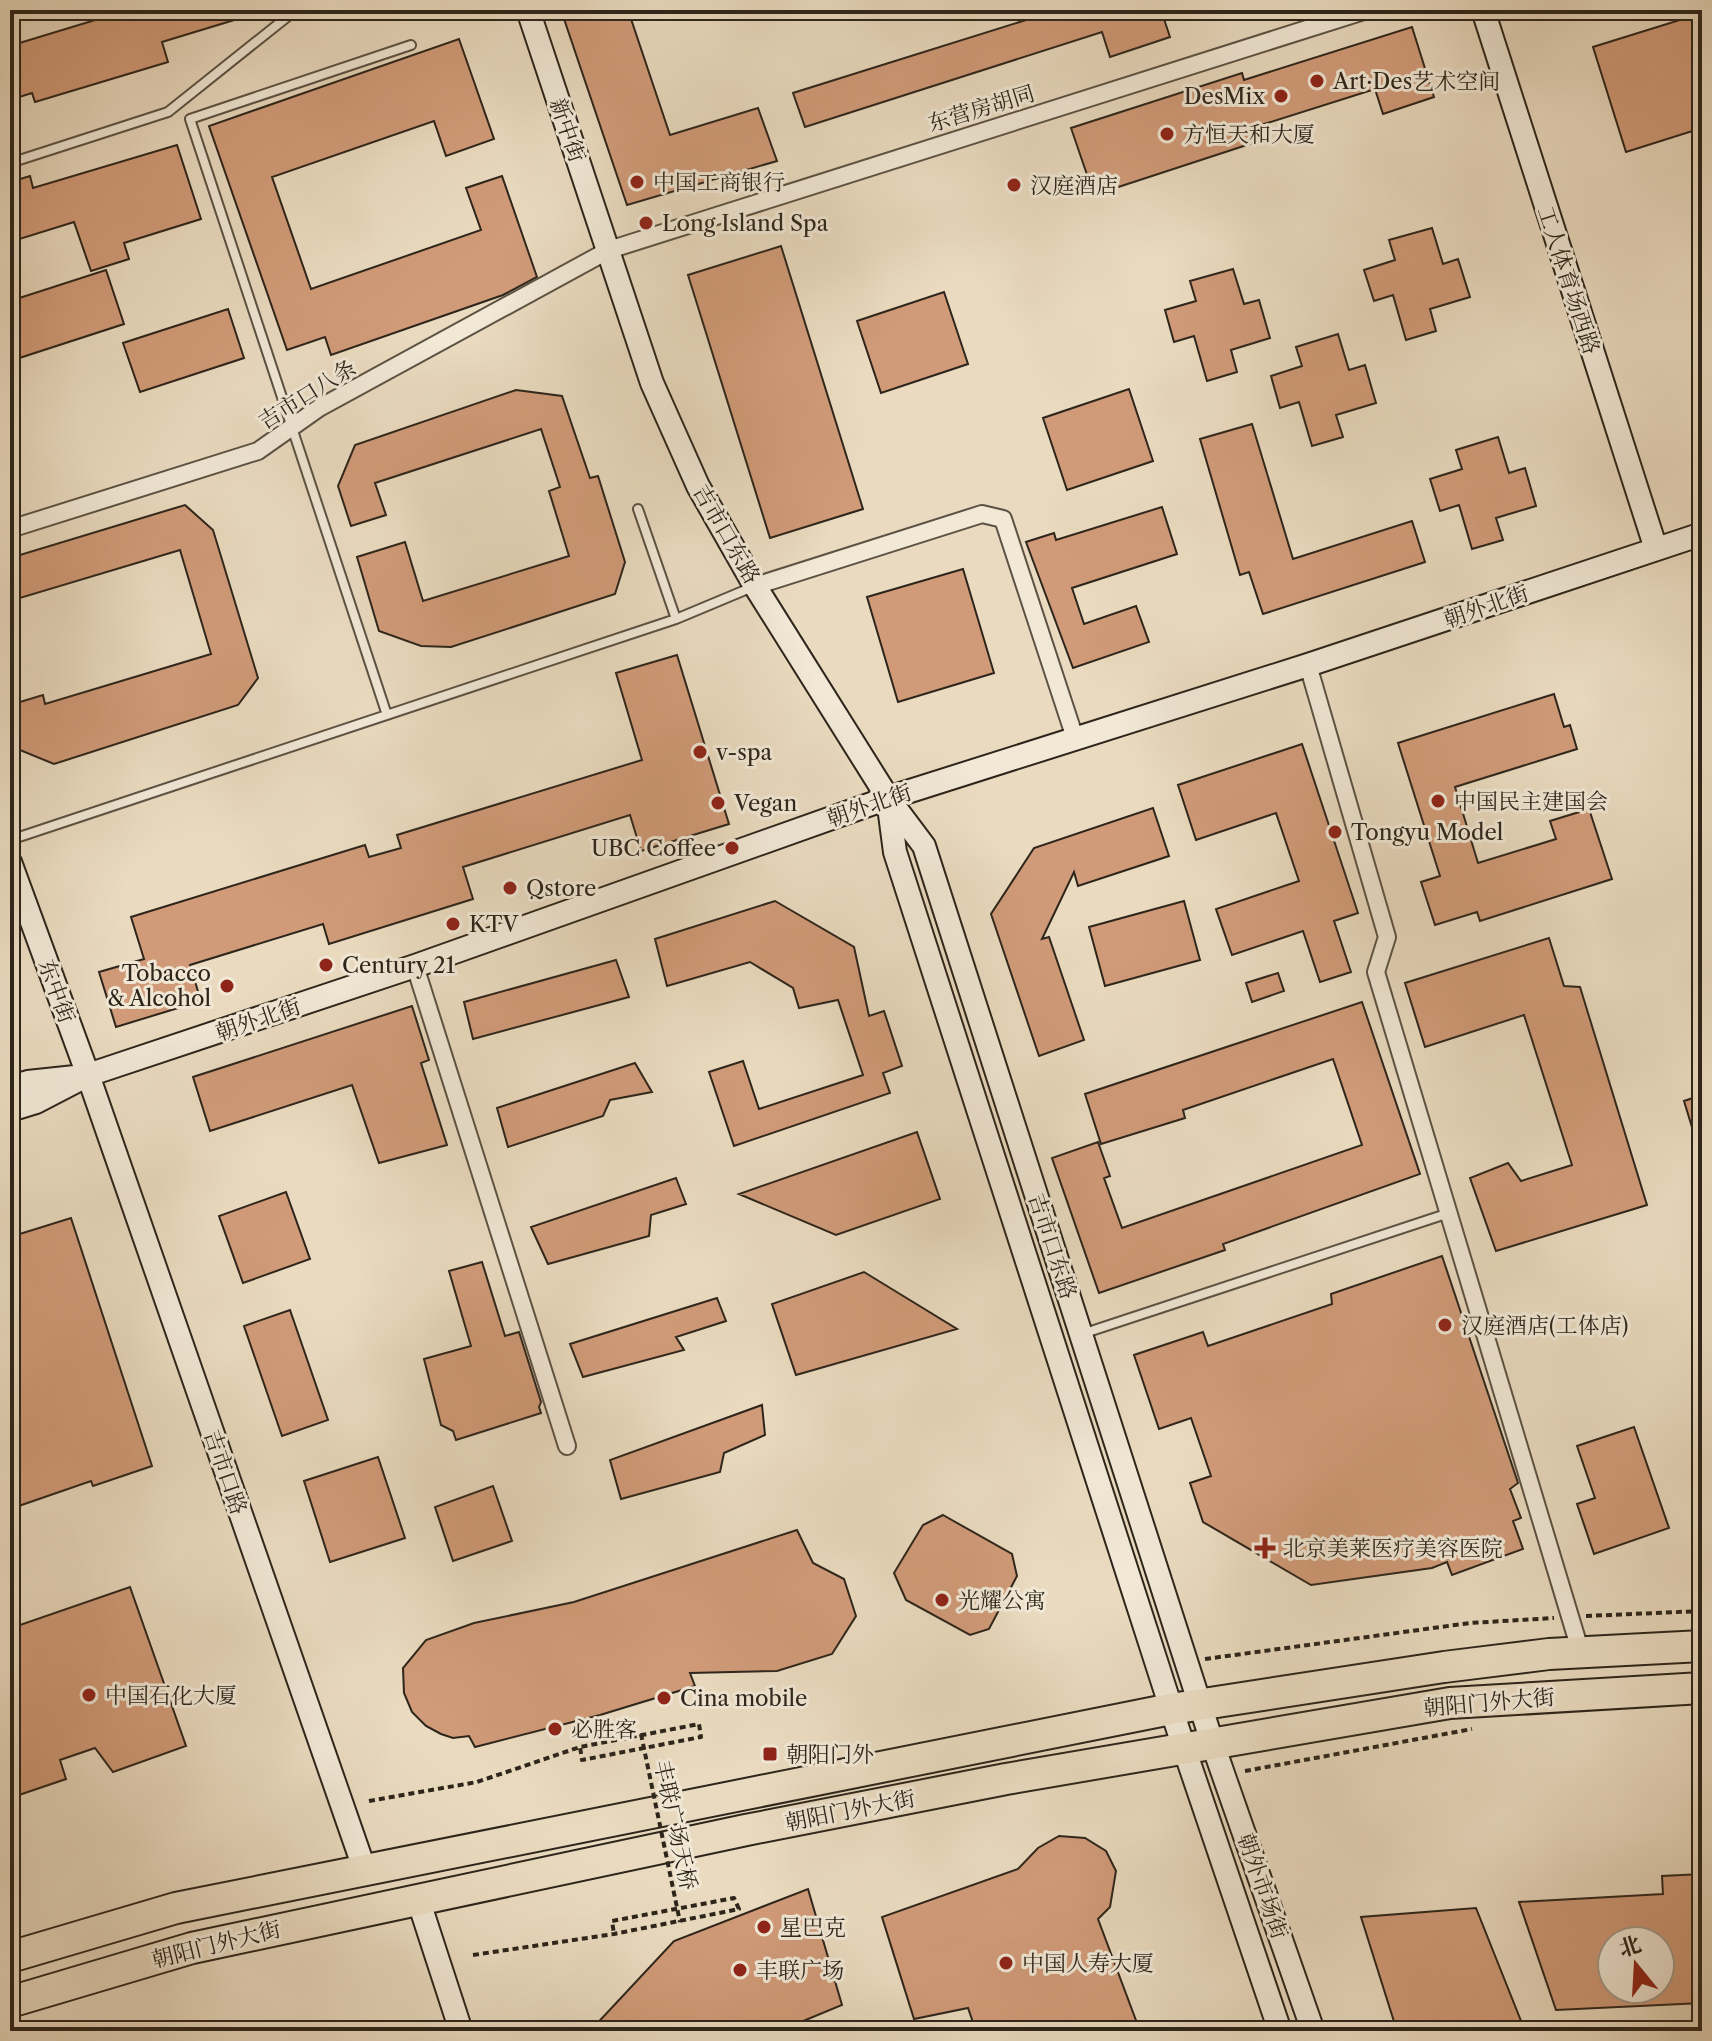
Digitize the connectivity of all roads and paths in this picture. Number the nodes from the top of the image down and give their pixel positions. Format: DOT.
graph roads {
  1 [pos="300,10"];
  2 [pos="528,10"];
  3 [pos="1367,10"];
  4 [pos="1483,10"];
  5 [pos="411,45"];
  6 [pos="10,163"];
  7 [pos="609,250"];
  8 [pos="292,429"];
  9 [pos="638,509"];
  10 [pos="10,529"];
  11 [pos="1702,534"];
  12 [pos="1656,549"];
  13 [pos="755,586"];
  14 [pos="676,619"];
  15 [pos="1308,665"];
  16 [pos="387,715"];
  17 [pos="1075,738"];
  18 [pos="888,798"];
  19 [pos="10,840"];
  20 [pos="10,862"];
  21 [pos="415,966"];
  22 [pos="88,1075"];
  23 [pos="10,1087"];
  24 [pos="10,1110"];
  25 [pos="1449,1213"];
  26 [pos="1081,1334"];
  27 [pos="567,1446"];
  28 [pos="1702,1611"];
  29 [pos="1572,1617"];
  30 [pos="1702,1646"];
  31 [pos="1581,1653"];
  32 [pos="1187,1662"];
  33 [pos="1702,1688"];
  34 [pos="1186,1706"];
  35 [pos="1483,1727"];
  36 [pos="641,1734"];
  37 [pos="1198,1745"];
  38 [pos="580,1747"];
  39 [pos="1225,1775"];
  40 [pos="369,1801"];
  41 [pos="364,1868"];
  42 [pos="418,1899"];
  43 [pos="680,1922"];
  44 [pos="614,1934"];
  45 [pos="473,1955"];
  46 [pos="10,1957"];
  47 [pos="10,2002"];
  48 [pos="461,2031"];
  49 [pos="1280,2031"];
  50 [pos="1313,2031"];
  1 -- 6 [label="lane"];
  2 -- 7 [label="street, 新中街"];
  3 -- 7 [label="street, 东营房胡同"];
  4 -- 12 [label="street, 工人体育场西路"];
  5 -- 8 [label="lane"];
  7 -- 8 [label="street, 吉市口八条"];
  7 -- 13 [label="street, 吉市口东路"];
  8 -- 10 [label="street, 吉市口八条"];
  8 -- 16 [label="lane"];
  9 -- 14 [label="lane"];
  11 -- 12 [label="street, 朝外北街"];
  12 -- 15 [label="street, 朝外北街"];
  13 -- 14 [label="lane"];
  13 -- 17 [label="street"];
  13 -- 18 [label="street, 吉市口东路"];
  14 -- 16 [label="lane"];
  15 -- 17 [label="street, 朝外北街"];
  15 -- 25 [label="street"];
  16 -- 19 [label="lane"];
  17 -- 18 [label="street, 朝外北街"];
  18 -- 21 [label="street, 朝外北街"];
  18 -- 26 [label="street, 吉市口东路"];
  18 -- 34 [label="street, 吉市口东路"];
  20 -- 22 [label="street, 东中街"];
  21 -- 22 [label="street, 朝外北街"];
  21 -- 27 [label="street"];
  22 -- 23 [label="street, 朝外北街"];
  22 -- 24 [label="street, 朝外北街"];
  22 -- 41 [label="street, 吉市口路"];
  25 -- 26 [label="lane"];
  25 -- 29 [label="street"];
  26 -- 32 [label="street, 吉市口东路"];
  28 -- 29 [label="path"];
  29 -- 31 [label="street"];
  29 -- 32 [label="path"];
  30 -- 31 [label="highway, 朝阳门外大街"];
  31 -- 34 [label="highway, 朝阳门外大街"];
  32 -- 34 [label="street, 吉市口东路"];
  33 -- 37 [label="highway, 朝阳门外大街"];
  34 -- 37 [label="street"];
  34 -- 41 [label="highway, 朝阳门外大街"];
  35 -- 39 [label="path"];
  36 -- 38 [label="path"];
  36 -- 38 [label="path"];
  36 -- 43 [label="path, 丰联广场天桥, bridge"];
  37 -- 39 [label="street, 朝外市场街"];
  37 -- 42 [label="highway, 朝阳门外大街"];
  37 -- 49 [label="street, 朝外市场街"];
  38 -- 40 [label="path"];
  39 -- 50 [label="street, 朝外市场街"];
  41 -- 46 [label="highway, 朝阳门外大街"];
  42 -- 47 [label="highway, 朝阳门外大街"];
  42 -- 48 [label="street"];
  43 -- 44 [label="path"];
  43 -- 44 [label="path"];
  44 -- 45 [label="path"];
}
